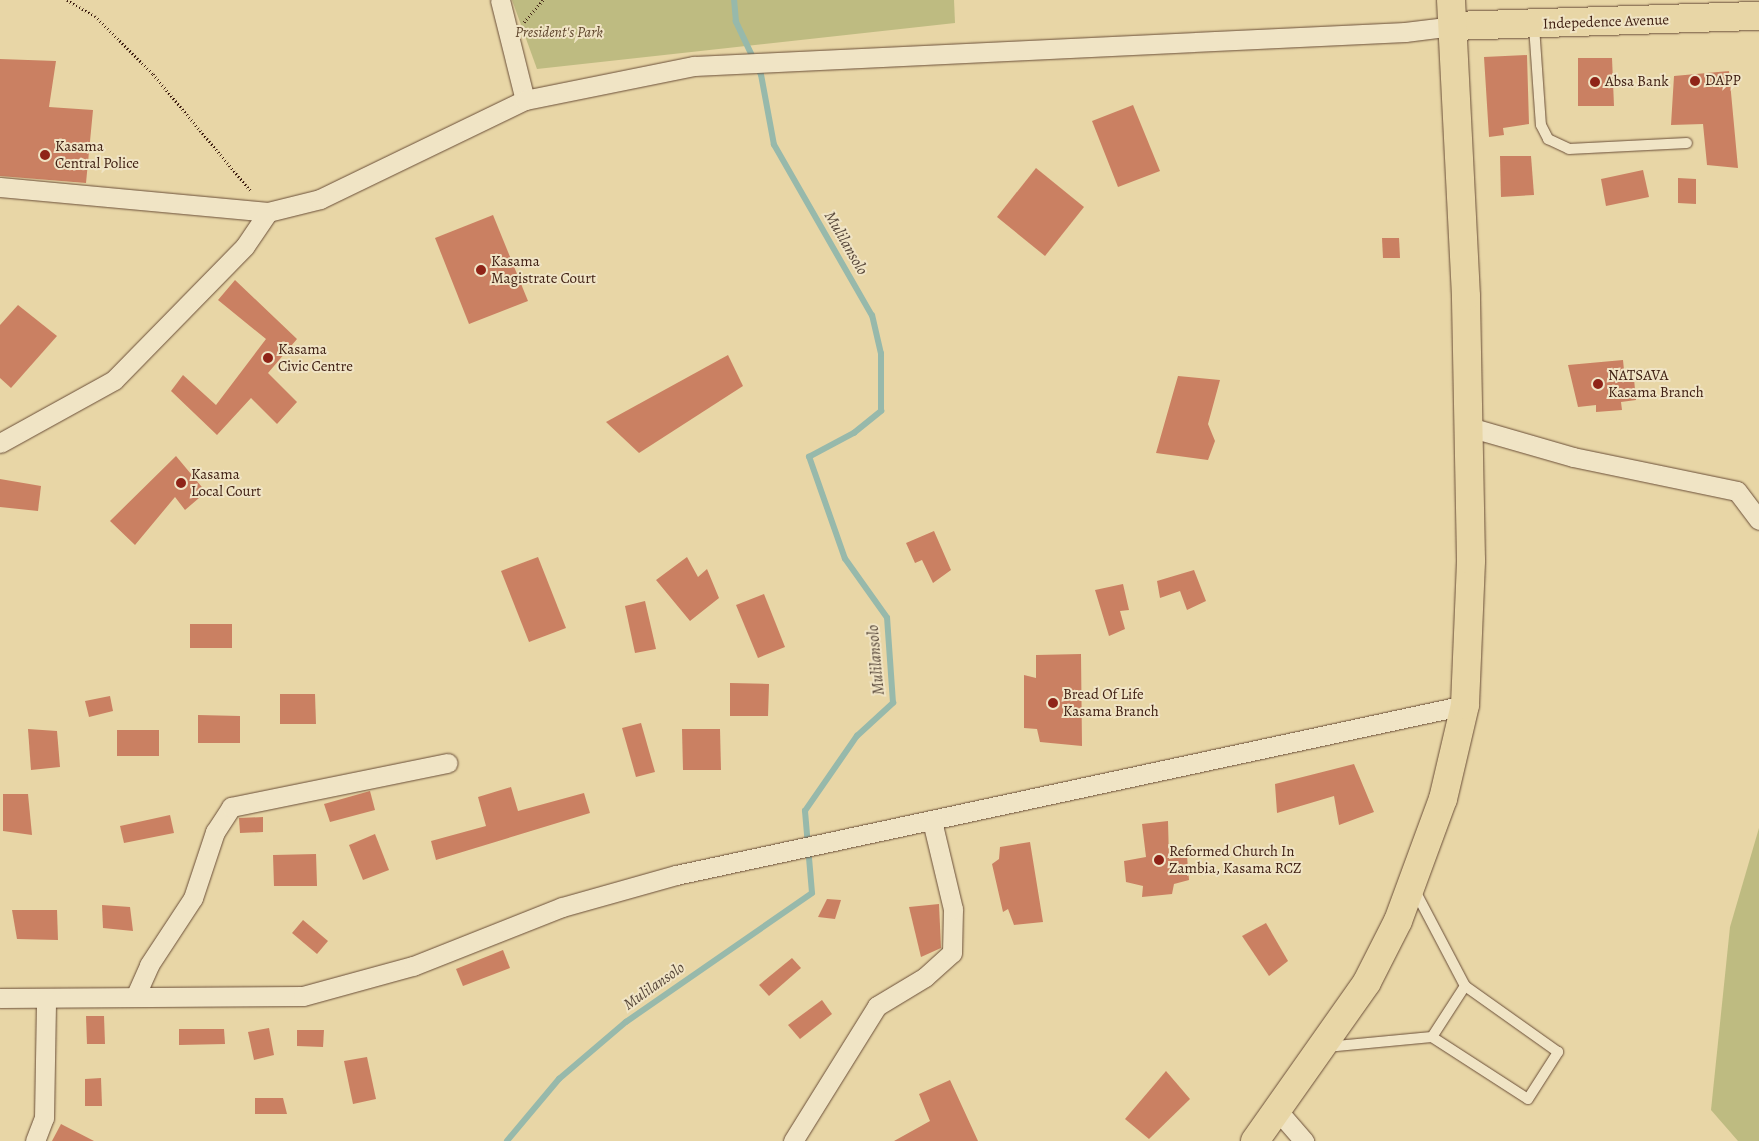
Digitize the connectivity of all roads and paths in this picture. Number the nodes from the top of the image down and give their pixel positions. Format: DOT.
graph roads {
  1 [pos="66,0"];
  2 [pos="500,0"];
  3 [pos="543,0"];
  4 [pos="1452,13"];
  5 [pos="1759,16"];
  6 [pos="1534,25"];
  7 [pos="510,36"];
  8 [pos="525,100"];
  9 [pos="1687,143"];
  10 [pos="0,187"];
  11 [pos="268,212"];
  12 [pos="1469,427"];
  13 [pos="0,443"];
  14 [pos="1759,520"];
  15 [pos="1464,704"];
  16 [pos="448,762"];
  17 [pos="932,821"];
  18 [pos="1412,886"];
  19 [pos="1466,986"];
  20 [pos="135,997"];
  21 [pos="0,998"];
  22 [pos="46,998"];
  23 [pos="1432,1037"];
  24 [pos="1322,1047"];
  25 [pos="1278,1112"];
  26 [pos="35,1141"];
  27 [pos="793,1141"];
  28 [pos="1254,1141"];
  29 [pos="1304,1141"];
  1 -- 11 [label="path"];
  2 -- 7 [label="street"];
  3 -- 7 [label="path"];
  4 -- 6 [label="main road, Indepedence Avenue"];
  4 -- 8 [label="street"];
  4 -- 12 [label="main road"];
  5 -- 6 [label="main road, Indepedence Avenue"];
  6 -- 9 [label="lane"];
  7 -- 8 [label="street"];
  8 -- 11 [label="street"];
  10 -- 11 [label="street"];
  11 -- 13 [label="street"];
  12 -- 14 [label="street"];
  12 -- 15 [label="main road"];
  15 -- 17 [label="street"];
  15 -- 18 [label="main road"];
  16 -- 20 [label="street"];
  17 -- 20 [label="street"];
  17 -- 27 [label="street"];
  18 -- 19 [label="lane"];
  18 -- 24 [label="main road"];
  19 -- 23 [label="lane"];
  19 -- 23 [label="lane"];
  20 -- 22 [label="street"];
  21 -- 22 [label="street"];
  22 -- 26 [label="street"];
  23 -- 24 [label="lane"];
  24 -- 25 [label="main road"];
  25 -- 28 [label="main road"];
  25 -- 29 [label="street"];
}
